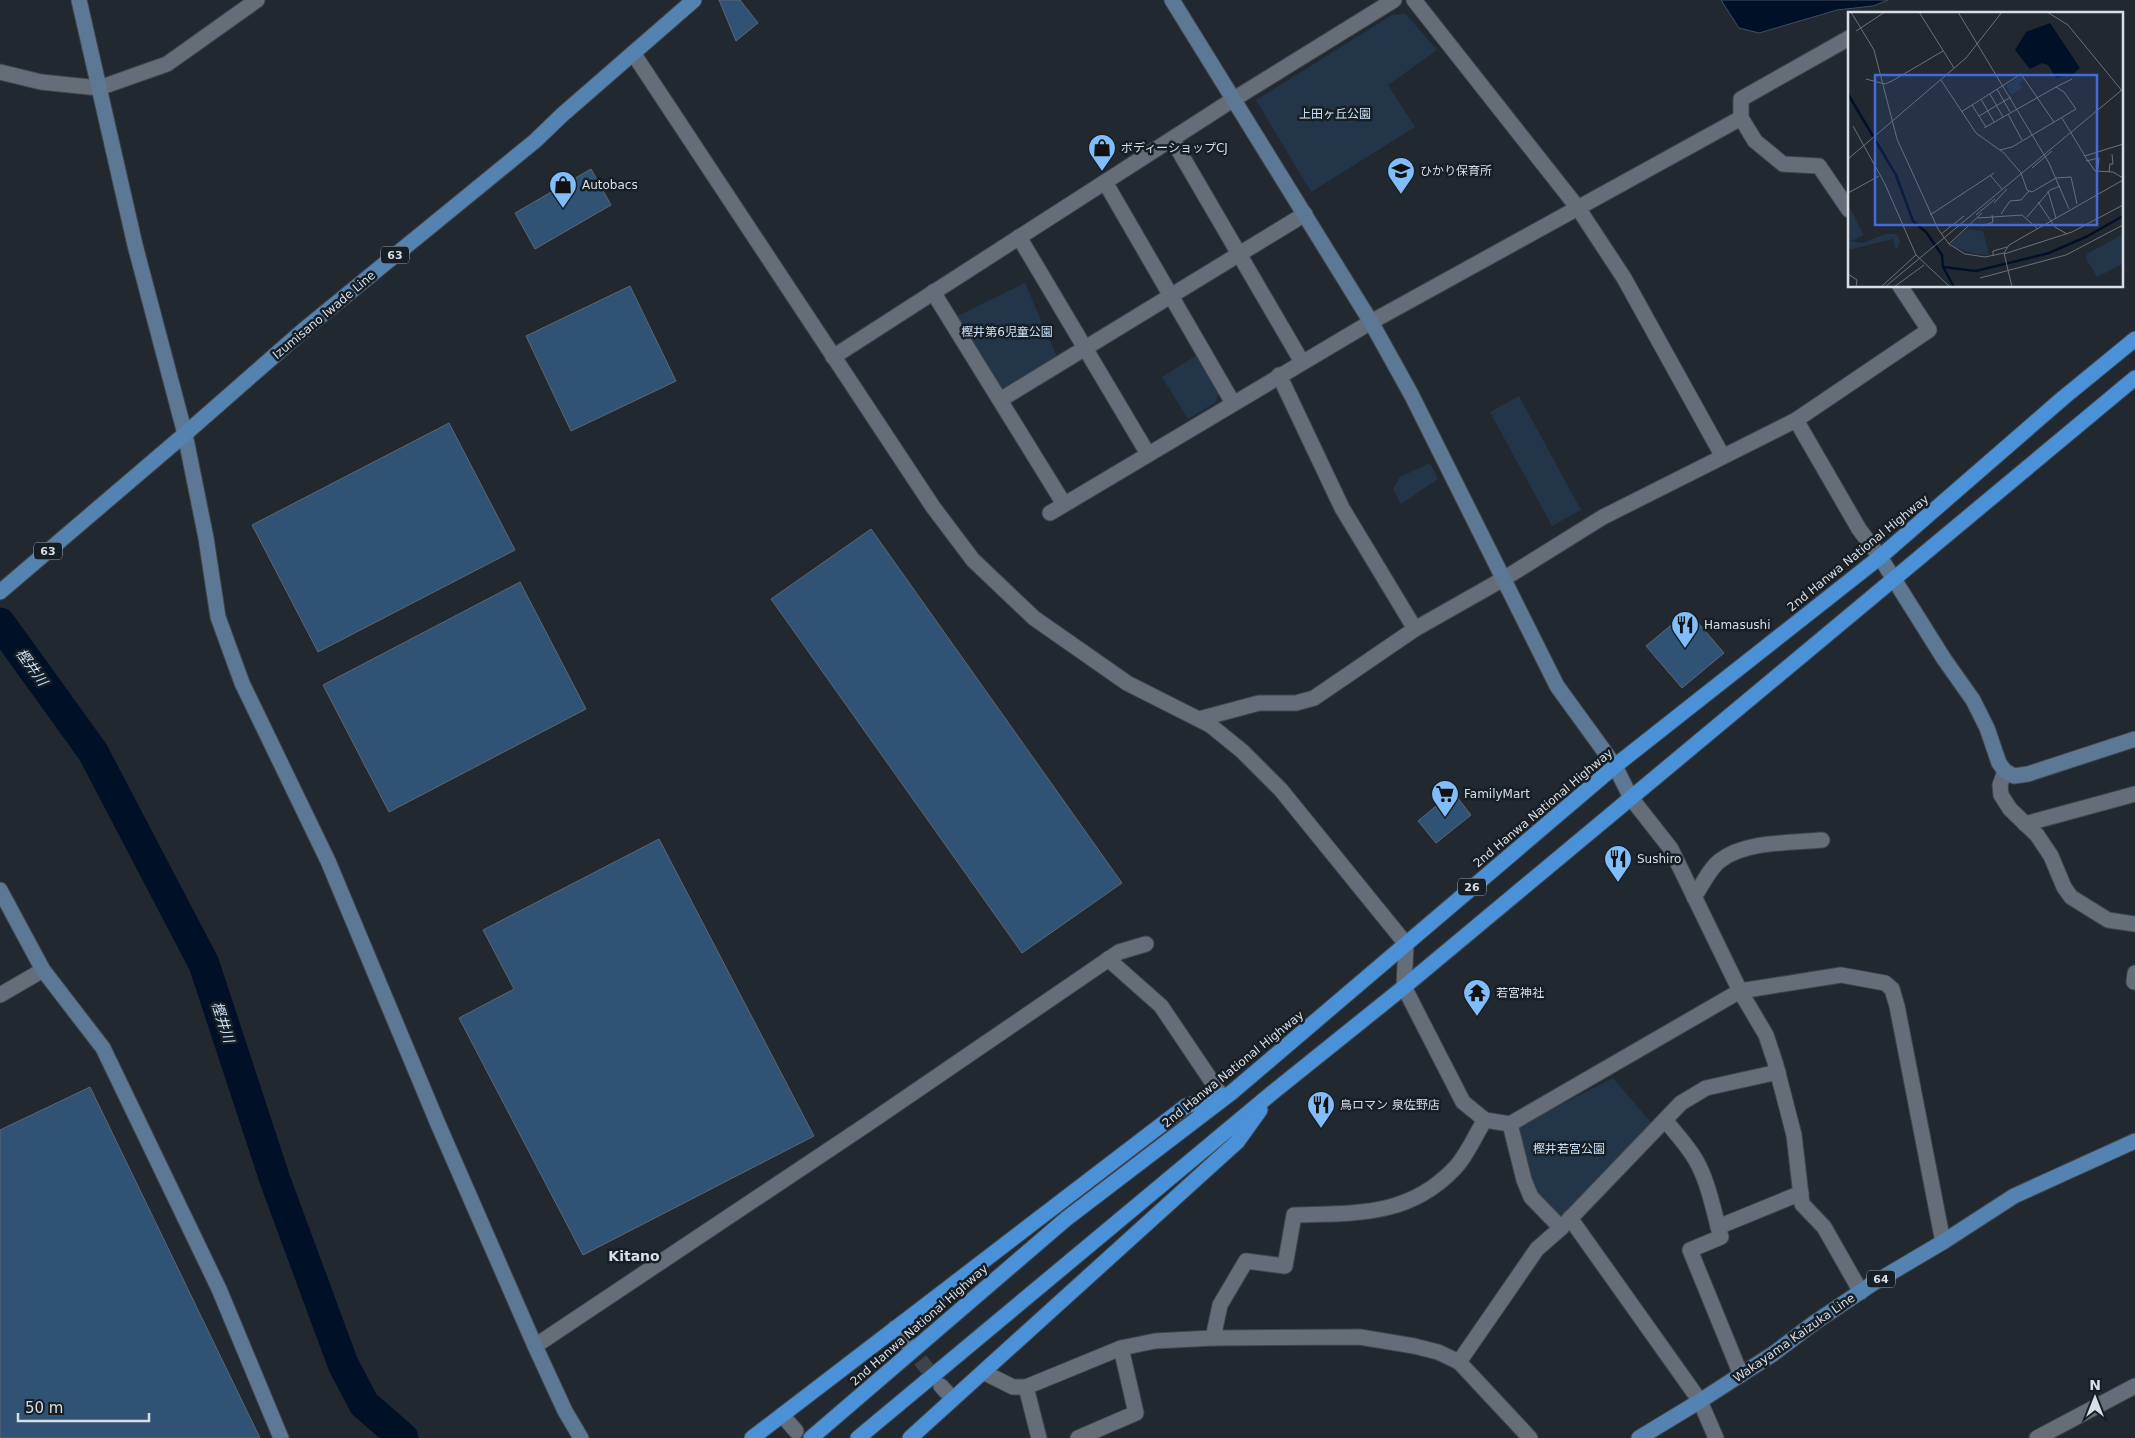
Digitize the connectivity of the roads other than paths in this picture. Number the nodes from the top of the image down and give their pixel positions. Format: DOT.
graph roads {
  1 [pos="79,0"];
  2 [pos="256,0"];
  3 [pos="694,0"];
  4 [pos="1172,0"];
  5 [pos="1394,0"];
  6 [pos="1414,0"];
  7 [pos="1848,39"];
  8 [pos="632,53"];
  9 [pos="0,72"];
  10 [pos="99,88"];
  11 [pos="1234,99"];
  12 [pos="1741,118"];
  13 [pos="1172,139"];
  14 [pos="1105,182"];
  15 [pos="1578,208"];
  16 [pos="1848,209"];
  17 [pos="1305,214"];
  18 [pos="1019,237"];
  19 [pos="1240,254"];
  20 [pos="1901,288"];
  21 [pos="933,292"];
  22 [pos="1172,296"];
  23 [pos="1371,322"];
  24 [pos="2135,339"];
  25 [pos="1086,349"];
  26 [pos="833,357"];
  27 [pos="1302,362"];
  28 [pos="1279,375"];
  29 [pos="2135,378"];
  30 [pos="1000,400"];
  31 [pos="1233,402"];
  32 [pos="1796,420"];
  33 [pos="186,434"];
  34 [pos="1148,454"];
  35 [pos="1722,456"];
  36 [pos="1064,504"];
  37 [pos="1050,513"];
  38 [pos="1880,557"];
  39 [pos="1894,577"];
  40 [pos="1505,578"];
  41 [pos="0,592"];
  42 [pos="1415,629"];
  43 [pos="1199,719"];
  44 [pos="2135,739"];
  45 [pos="1615,766"];
  46 [pos="2005,771"];
  47 [pos="2135,794"];
  48 [pos="1631,798"];
  49 [pos="2025,824"];
  50 [pos="1822,840"];
  51 [pos="0,890"];
  52 [pos="1694,897"];
  53 [pos="2135,924"];
  54 [pos="1146,944"];
  55 [pos="1406,944"];
  56 [pos="1108,959"];
  57 [pos="43,970"];
  58 [pos="1404,986"];
  59 [pos="1740,992"];
  60 [pos="0,995"];
  61 [pos="1778,1072"];
  62 [pos="1272,1093"];
  63 [pos="1226,1094"];
  64 [pos="1485,1120"];
  65 [pos="1665,1120"];
  66 [pos="1510,1124"];
  67 [pos="2135,1141"];
  68 [pos="1801,1193"];
  69 [pos="1565,1223"];
  70 [pos="1718,1228"];
  71 [pos="1943,1242"];
  72 [pos="1861,1292"];
  73 [pos="895,1328"];
  74 [pos="1213,1338"];
  75 [pos="906,1342"];
  76 [pos="535,1346"];
  77 [pos="1121,1348"];
  78 [pos="1459,1362"];
  79 [pos="983,1372"];
  80 [pos="1741,1375"];
  81 [pos="941,1386"];
  82 [pos="2135,1386"];
  83 [pos="1026,1387"];
  84 [pos="953,1399"];
  85 [pos="1700,1402"];
  86 [pos="782,1415"];
  87 [pos="796,1431"];
  88 [pos="281,1438"];
  89 [pos="582,1438"];
  90 [pos="752,1438"];
  91 [pos="811,1438"];
  92 [pos="858,1438"];
  93 [pos="910,1438"];
  94 [pos="1039,1438"];
  95 [pos="1078,1438"];
  96 [pos="1530,1438"];
  97 [pos="1638,1438"];
  98 [pos="1716,1438"];
  99 [pos="2037,1438"];
  1 -- 10 [label="street"];
  2 -- 10 [label="street"];
  3 -- 8 [label="main road, Izumisano Iwade Line / 63"];
  4 -- 11 [label="street"];
  5 -- 11 [label="street"];
  6 -- 15 [label="street"];
  7 -- 12 [label="street"];
  8 -- 26 [label="street"];
  8 -- 33 [label="main road, Izumisano Iwade Line / 63"];
  9 -- 10 [label="street"];
  10 -- 33 [label="street"];
  11 -- 13 [label="street"];
  11 -- 17 [label="street"];
  12 -- 15 [label="street"];
  12 -- 16 [label="street"];
  13 -- 14 [label="street"];
  13 -- 19 [label="street"];
  14 -- 18 [label="street"];
  14 -- 22 [label="street"];
  15 -- 23 [label="street"];
  15 -- 35 [label="street"];
  17 -- 19 [label="street"];
  17 -- 23 [label="street"];
  18 -- 21 [label="street"];
  18 -- 25 [label="street"];
  19 -- 22 [label="street"];
  19 -- 27 [label="street"];
  20 -- 32 [label="street"];
  21 -- 26 [label="street"];
  21 -- 30 [label="street"];
  22 -- 25 [label="street"];
  22 -- 31 [label="street"];
  23 -- 27 [label="street"];
  23 -- 40 [label="street"];
  24 -- 38 [label="highway, 2nd Hanwa National Highway / 26"];
  25 -- 30 [label="street"];
  25 -- 34 [label="street"];
  26 -- 43 [label="street"];
  27 -- 28 [label="street"];
  28 -- 31 [label="street"];
  28 -- 42 [label="street"];
  29 -- 39 [label="highway, 26"];
  30 -- 36 [label="street"];
  31 -- 34 [label="street"];
  32 -- 35 [label="street"];
  32 -- 38 [label="street"];
  33 -- 41 [label="main road, Izumisano Iwade Line / 63"];
  33 -- 76 [label="street"];
  34 -- 36 [label="street"];
  35 -- 40 [label="street"];
  36 -- 37 [label="street"];
  38 -- 39 [label="street"];
  38 -- 45 [label="highway, 2nd Hanwa National Highway / 26"];
  39 -- 46 [label="street"];
  39 -- 48 [label="highway, 26"];
  40 -- 42 [label="street"];
  40 -- 45 [label="street"];
  42 -- 43 [label="street"];
  43 -- 55 [label="street"];
  44 -- 46 [label="street"];
  45 -- 48 [label="street"];
  45 -- 55 [label="highway, 2nd Hanwa National Highway / 26"];
  46 -- 49 [label="street"];
  47 -- 49 [label="street"];
  48 -- 52 [label="street"];
  48 -- 58 [label="highway, 26"];
  49 -- 53 [label="street"];
  50 -- 52 [label="street"];
  51 -- 57 [label="street"];
  52 -- 59 [label="street"];
  54 -- 56 [label="street"];
  55 -- 58 [label="street"];
  55 -- 63 [label="highway, 2nd Hanwa National Highway / 26"];
  56 -- 63 [label="street"];
  56 -- 76 [label="street"];
  57 -- 60 [label="street"];
  57 -- 88 [label="street"];
  58 -- 62 [label="highway, 26"];
  58 -- 64 [label="street"];
  59 -- 61 [label="street"];
  59 -- 66 [label="street"];
  59 -- 71 [label="street"];
  61 -- 65 [label="street"];
  61 -- 68 [label="street"];
  62 -- 79 [label="highway"];
  62 -- 92 [label="highway, 26"];
  63 -- 73 [label="highway"];
  63 -- 91 [label="highway, 2nd Hanwa National Highway / 26"];
  64 -- 66 [label="street"];
  64 -- 74 [label="street"];
  65 -- 69 [label="street"];
  65 -- 70 [label="street"];
  66 -- 69 [label="street"];
  67 -- 71 [label="main road, Wakayama Kaizuka Line / 64"];
  68 -- 70 [label="street"];
  68 -- 72 [label="street"];
  69 -- 78 [label="street"];
  69 -- 85 [label="street"];
  70 -- 80 [label="street"];
  71 -- 72 [label="main road, Wakayama Kaizuka Line / 64"];
  72 -- 80 [label="main road, Wakayama Kaizuka Line / 64"];
  73 -- 75 [label="street"];
  73 -- 86 [label="highway"];
  74 -- 77 [label="street"];
  74 -- 78 [label="street"];
  76 -- 89 [label="street"];
  77 -- 83 [label="street"];
  77 -- 95 [label="street"];
  78 -- 96 [label="street"];
  79 -- 83 [label="street"];
  79 -- 84 [label="highway"];
  80 -- 85 [label="main road, Wakayama Kaizuka Line / 64"];
  81 -- 84 [label="street"];
  82 -- 99 [label="street"];
  83 -- 94 [label="street"];
  84 -- 93 [label="highway"];
  85 -- 97 [label="main road, Wakayama Kaizuka Line / 64"];
  85 -- 98 [label="street"];
  86 -- 87 [label="street"];
  86 -- 90 [label="highway"];
}
